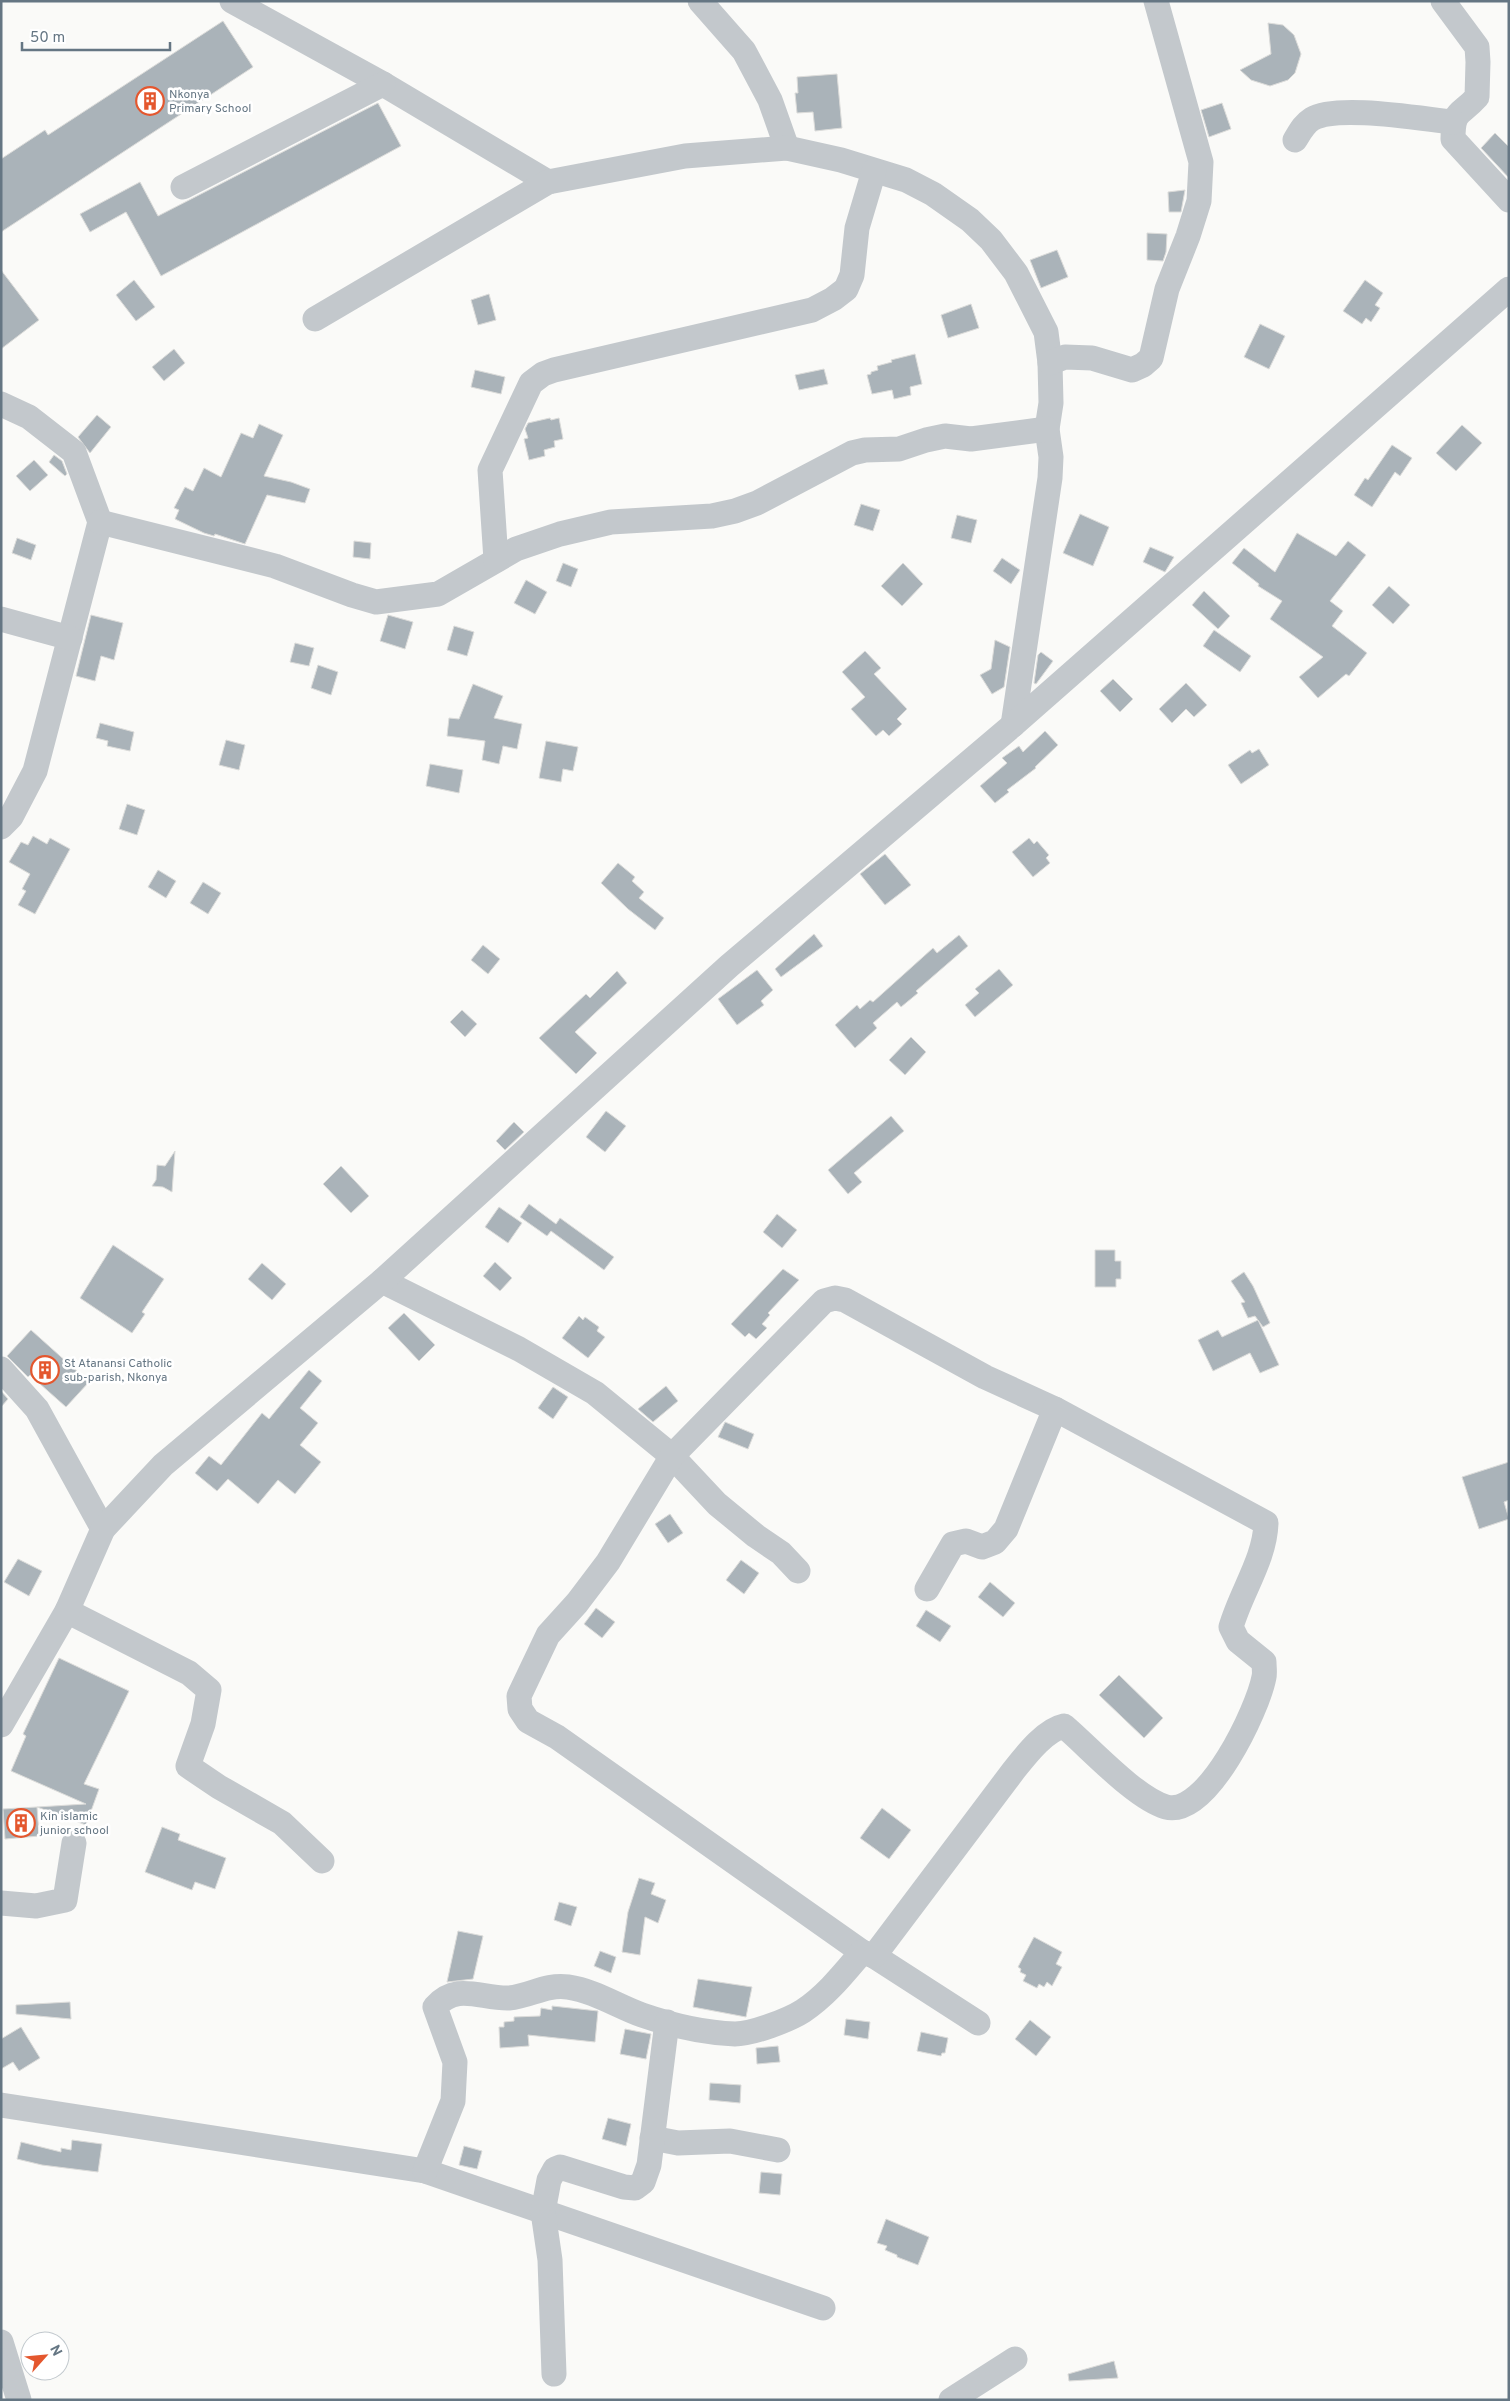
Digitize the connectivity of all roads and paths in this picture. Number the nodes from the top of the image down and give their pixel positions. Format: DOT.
graph roads {
  1 [pos="232,1"];
  2 [pos="700,1"];
  3 [pos="1156,1"];
  4 [pos="1443,1"];
  5 [pos="383,84"];
  6 [pos="1453,122"];
  7 [pos="1295,140"];
  8 [pos="787,148"];
  9 [pos="874,171"];
  10 [pos="548,182"];
  11 [pos="183,187"];
  12 [pos="1509,200"];
  13 [pos="1509,289"];
  14 [pos="315,319"];
  15 [pos="1050,363"];
  16 [pos="1,404"];
  17 [pos="1048,429"];
  18 [pos="100,522"];
  19 [pos="496,560"];
  20 [pos="1,619"];
  21 [pos="70,638"];
  22 [pos="1013,725"];
  23 [pos="1,827"];
  24 [pos="382,1281"];
  25 [pos="1,1369"];
  26 [pos="1055,1409"];
  27 [pos="672,1456"];
  28 [pos="103,1529"];
  29 [pos="798,1571"];
  30 [pos="927,1589"];
  31 [pos="67,1611"];
  32 [pos="1,1724"];
  33 [pos="74,1843"];
  34 [pos="322,1861"];
  35 [pos="1,1903"];
  36 [pos="868,1954"];
  37 [pos="667,2022"];
  38 [pos="978,2024"];
  39 [pos="1,2105"];
  40 [pos="652,2138"];
  41 [pos="778,2150"];
  42 [pos="425,2171"];
  43 [pos="543,2212"];
  44 [pos="823,2308"];
  45 [pos="1,2342"];
  46 [pos="1015,2359"];
  47 [pos="554,2374"];
  48 [pos="19,2400"];
  49 [pos="950,2400"];
  1 -- 5 [label="street"];
  2 -- 8 [label="street"];
  3 -- 15 [label="street"];
  4 -- 6 [label="street"];
  5 -- 10 [label="street"];
  5 -- 11 [label="street"];
  6 -- 7 [label="street"];
  6 -- 12 [label="street"];
  8 -- 9 [label="street"];
  8 -- 10 [label="street"];
  9 -- 15 [label="street"];
  9 -- 19 [label="street"];
  10 -- 14 [label="street"];
  13 -- 22 [label="street"];
  15 -- 17 [label="street"];
  16 -- 18 [label="street"];
  17 -- 19 [label="street"];
  17 -- 22 [label="street"];
  18 -- 19 [label="street"];
  18 -- 21 [label="street"];
  20 -- 21 [label="street"];
  21 -- 23 [label="street"];
  22 -- 24 [label="street"];
  24 -- 27 [label="street"];
  24 -- 28 [label="street"];
  25 -- 28 [label="street"];
  26 -- 27 [label="street"];
  26 -- 30 [label="street"];
  26 -- 36 [label="street"];
  27 -- 29 [label="street"];
  27 -- 36 [label="street"];
  28 -- 31 [label="street"];
  31 -- 32 [label="street"];
  31 -- 34 [label="street"];
  33 -- 35 [label="street"];
  36 -- 37 [label="street"];
  36 -- 38 [label="street"];
  37 -- 40 [label="street"];
  37 -- 42 [label="street"];
  39 -- 42 [label="street"];
  40 -- 41 [label="street"];
  40 -- 43 [label="street"];
  42 -- 43 [label="street"];
  43 -- 44 [label="street"];
  43 -- 47 [label="street"];
  45 -- 48 [label="street"];
  46 -- 49 [label="street"];
}
